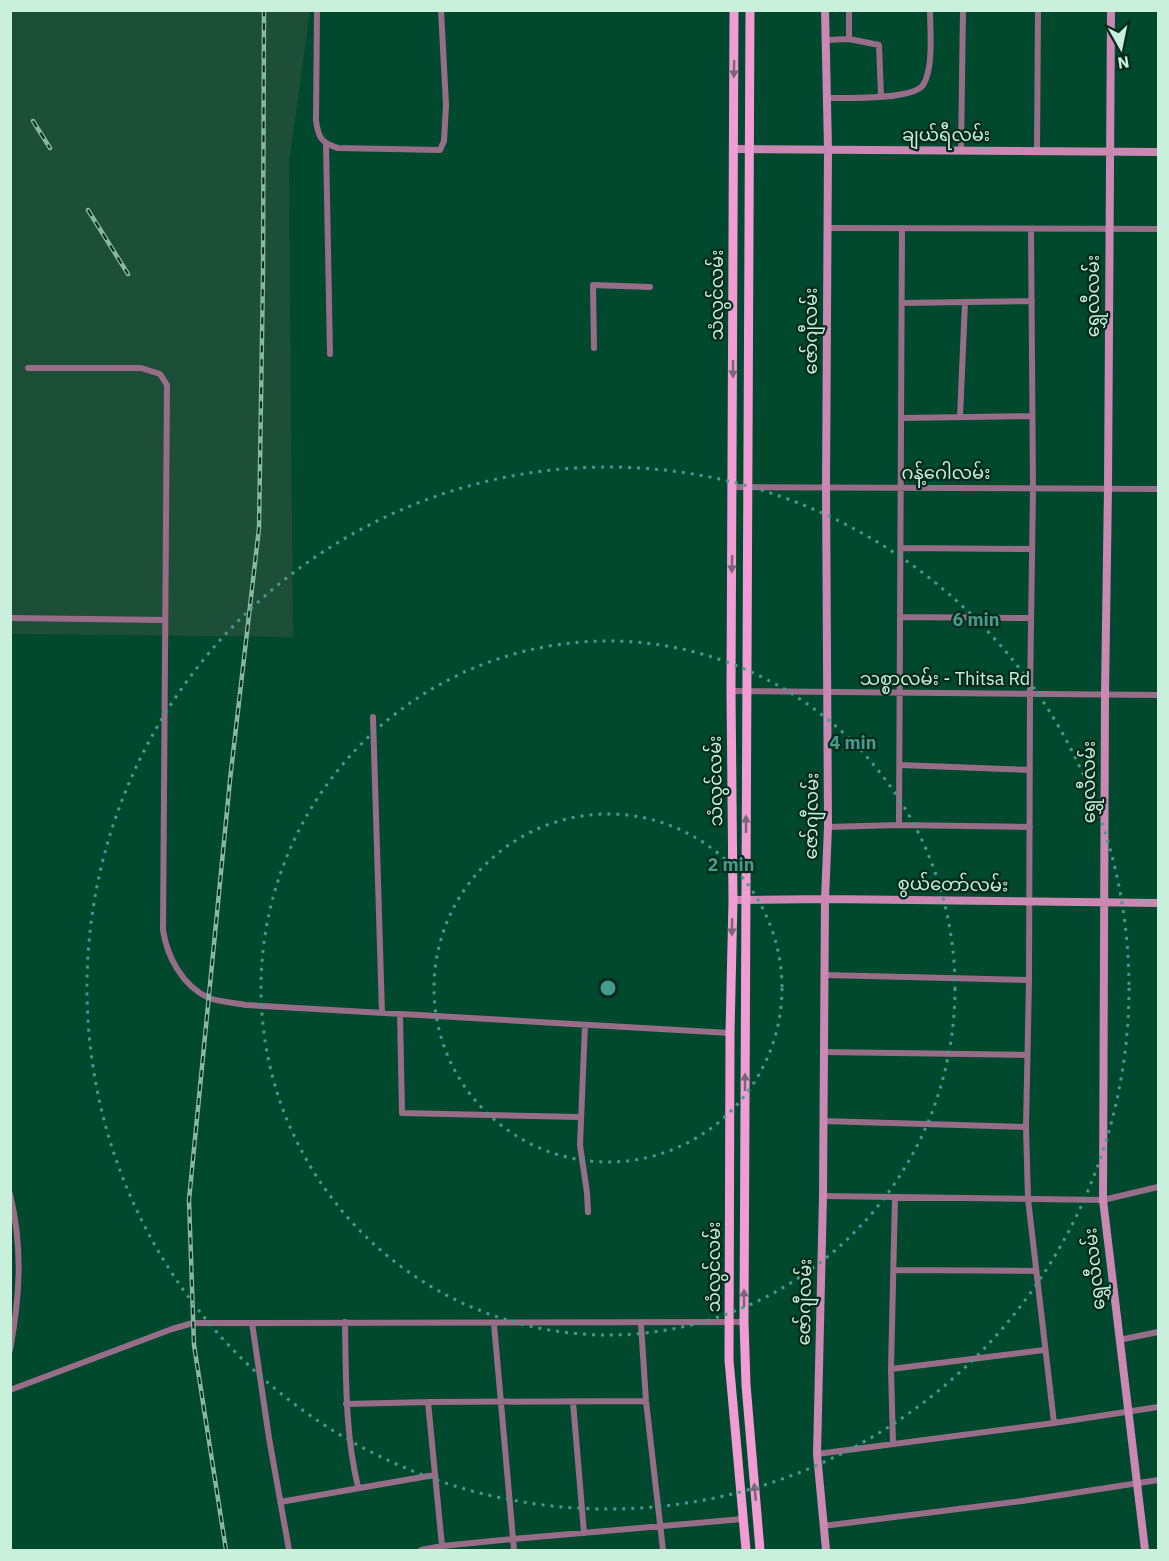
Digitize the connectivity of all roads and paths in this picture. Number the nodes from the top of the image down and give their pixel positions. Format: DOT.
graph roads {
  1 [pos="317,10"];
  2 [pos="441,10"];
  3 [pos="735,10"];
  4 [pos="750,10"];
  5 [pos="825,10"];
  6 [pos="849,10"];
  7 [pos="930,10"];
  8 [pos="963,10"];
  9 [pos="1038,10"];
  10 [pos="1111,10"];
  11 [pos="849,39"];
  12 [pos="826,40"];
  13 [pos="881,96"];
  14 [pos="827,98"];
  15 [pos="326,144"];
  16 [pos="733,149"];
  17 [pos="750,149"];
  18 [pos="828,149"];
  19 [pos="961,150"];
  20 [pos="1037,151"];
  21 [pos="1109,151"];
  22 [pos="1158,152"];
  23 [pos="827,228"];
  24 [pos="902,228"];
  25 [pos="1031,229"];
  26 [pos="1108,229"];
  27 [pos="1158,229"];
  28 [pos="650,287"];
  29 [pos="1032,301"];
  30 [pos="965,302"];
  31 [pos="902,303"];
  32 [pos="733,320"];
  33 [pos="748,320"];
  34 [pos="594,348"];
  35 [pos="330,354"];
  36 [pos="28,368"];
  37 [pos="1032,416"];
  38 [pos="960,417"];
  39 [pos="901,418"];
  40 [pos="733,487"];
  41 [pos="747,487"];
  42 [pos="826,487"];
  43 [pos="901,487"];
  44 [pos="1033,488"];
  45 [pos="1108,488"];
  46 [pos="1158,489"];
  47 [pos="901,548"];
  48 [pos="1032,549"];
  49 [pos="900,617"];
  50 [pos="10,618"];
  51 [pos="1031,618"];
  52 [pos="165,620"];
  53 [pos="731,691"];
  54 [pos="746,692"];
  55 [pos="828,693"];
  56 [pos="900,693"];
  57 [pos="1030,694"];
  58 [pos="1105,694"];
  59 [pos="1158,695"];
  60 [pos="372,717"];
  61 [pos="900,765"];
  62 [pos="1030,770"];
  63 [pos="899,825"];
  64 [pos="828,827"];
  65 [pos="1030,827"];
  66 [pos="825,899"];
  67 [pos="733,900"];
  68 [pos="746,900"];
  69 [pos="1029,902"];
  70 [pos="1105,903"];
  71 [pos="1158,903"];
  72 [pos="825,975"];
  73 [pos="1029,980"];
  74 [pos="382,1012"];
  75 [pos="400,1014"];
  76 [pos="585,1024"];
  77 [pos="730,1033"];
  78 [pos="823,1052"];
  79 [pos="1027,1055"];
  80 [pos="730,1106"];
  81 [pos="745,1107"];
  82 [pos="580,1117"];
  83 [pos="823,1121"];
  84 [pos="1026,1127"];
  85 [pos="1158,1187"];
  86 [pos="10,1194"];
  87 [pos="823,1196"];
  88 [pos="895,1197"];
  89 [pos="1028,1199"];
  90 [pos="1103,1200"];
  91 [pos="588,1212"];
  92 [pos="894,1270"];
  93 [pos="1036,1271"];
  94 [pos="345,1322"];
  95 [pos="744,1322"];
  96 [pos="252,1323"];
  97 [pos="729,1323"];
  98 [pos="494,1324"];
  99 [pos="641,1324"];
  100 [pos="1158,1332"];
  101 [pos="1119,1340"];
  102 [pos="10,1350"];
  103 [pos="1044,1350"];
  104 [pos="891,1369"];
  105 [pos="10,1389"];
  106 [pos="645,1401"];
  107 [pos="428,1402"];
  108 [pos="500,1402"];
  109 [pos="573,1402"];
  110 [pos="346,1404"];
  111 [pos="1158,1407"];
  112 [pos="1128,1413"];
  113 [pos="1054,1423"];
  114 [pos="893,1444"];
  115 [pos="817,1454"];
  116 [pos="434,1475"];
  117 [pos="1158,1480"];
  118 [pos="1138,1484"];
  119 [pos="358,1487"];
  120 [pos="280,1502"];
  121 [pos="743,1519"];
  122 [pos="823,1526"];
  123 [pos="661,1527"];
  124 [pos="584,1533"];
  125 [pos="513,1539"];
  126 [pos="442,1546"];
  127 [pos="289,1551"];
  128 [pos="421,1551"];
  129 [pos="514,1551"];
  130 [pos="663,1551"];
  131 [pos="746,1551"];
  132 [pos="760,1551"];
  133 [pos="826,1551"];
  134 [pos="1145,1551"];
  1 -- 15 [label="street"];
  2 -- 15 [label="street"];
  3 -- 16 [label="main road, သံလွင်လမ်း, one-way"];
  4 -- 17 [label="main road, သံလွင်လမ်း"];
  5 -- 12 [label="street, ဇော်ဂျီလမ်း"];
  6 -- 11 [label="street"];
  7 -- 13 [label="street"];
  8 -- 19 [label="street"];
  9 -- 20 [label="street"];
  10 -- 21 [label="street, ရွှေလီလမ်း"];
  11 -- 12 [label="street"];
  11 -- 13 [label="street"];
  12 -- 14 [label="street, ဇော်ဂျီလမ်း"];
  13 -- 14 [label="street"];
  14 -- 18 [label="street, ဇော်ဂျီလမ်း"];
  15 -- 35 [label="street"];
  16 -- 17 [label="street, ချယ်ရီလမ်း"];
  16 -- 32 [label="main road, သံလွင်လမ်း"];
  17 -- 18 [label="street, ချယ်ရီလမ်း"];
  17 -- 33 [label="main road, သံလွင်လမ်း"];
  18 -- 19 [label="street, ချယ်ရီလမ်း"];
  18 -- 23 [label="street, ဇော်ဂျီလမ်း"];
  19 -- 20 [label="street, ချယ်ရီလမ်း"];
  20 -- 21 [label="street, ချယ်ရီလမ်း"];
  21 -- 22 [label="street, ချယ်ရီလမ်း"];
  21 -- 26 [label="street, ရွှေလီလမ်း"];
  23 -- 24 [label="street"];
  23 -- 42 [label="street, ဇော်ဂျီလမ်း"];
  24 -- 25 [label="street"];
  24 -- 31 [label="street"];
  25 -- 26 [label="street"];
  25 -- 29 [label="street"];
  26 -- 27 [label="street"];
  26 -- 45 [label="street, ရွှေလီလမ်း"];
  28 -- 34 [label="street"];
  29 -- 30 [label="street"];
  29 -- 37 [label="street"];
  30 -- 31 [label="street"];
  30 -- 38 [label="street"];
  31 -- 39 [label="street"];
  32 -- 33 [label="main road"];
  32 -- 40 [label="main road, သံလွင်လမ်း, one-way"];
  33 -- 41 [label="main road, သံလွင်လမ်း"];
  36 -- 52 [label="street"];
  37 -- 38 [label="street"];
  37 -- 44 [label="street"];
  38 -- 39 [label="street"];
  39 -- 43 [label="street"];
  40 -- 41 [label="street, ဂန့်ဂေါလမ်း"];
  40 -- 53 [label="main road, သံလွင်လမ်း, one-way"];
  41 -- 42 [label="street, ဂန့်ဂေါလမ်း"];
  41 -- 54 [label="main road, သံလွင်လမ်း"];
  42 -- 43 [label="street, ဂန့်ဂေါလမ်း"];
  42 -- 55 [label="street, ဇော်ဂျီလမ်း"];
  43 -- 44 [label="street, ဂန့်ဂေါလမ်း"];
  43 -- 47 [label="street"];
  44 -- 45 [label="street, ဂန့်ဂေါလမ်း"];
  44 -- 48 [label="street"];
  45 -- 46 [label="street, ဂန့်ဂေါလမ်း"];
  45 -- 58 [label="street, ရွှေလီလမ်း"];
  47 -- 48 [label="street"];
  47 -- 49 [label="street"];
  48 -- 51 [label="street"];
  49 -- 51 [label="street"];
  49 -- 56 [label="street"];
  50 -- 52 [label="street"];
  51 -- 57 [label="street"];
  52 -- 74 [label="street"];
  53 -- 54 [label="street, သစ္စာလမ်း - Thitsa Rd"];
  53 -- 67 [label="main road, သံလွင်လမ်း"];
  54 -- 55 [label="street, သစ္စာလမ်း - Thitsa Rd"];
  68 -- 54 [label="main road, သံလွင်လမ်း, one-way"];
  55 -- 56 [label="street, သစ္စာလမ်း - Thitsa Rd"];
  55 -- 64 [label="street, ဇော်ဂျီလမ်း"];
  56 -- 57 [label="street, သစ္စာလမ်း - Thitsa Rd"];
  56 -- 61 [label="street"];
  57 -- 58 [label="street, သစ္စာလမ်း - Thitsa Rd"];
  57 -- 62 [label="street"];
  58 -- 59 [label="street, သစ္စာလမ်း - Thitsa Rd"];
  58 -- 70 [label="street, ရွှေလီလမ်း"];
  60 -- 74 [label="street"];
  61 -- 62 [label="street"];
  61 -- 63 [label="street"];
  62 -- 65 [label="street"];
  63 -- 64 [label="street"];
  63 -- 65 [label="street"];
  64 -- 66 [label="street, ဇော်ဂျီလမ်း"];
  65 -- 69 [label="street"];
  66 -- 68 [label="street, စွယ်တော်လမ်း"];
  66 -- 69 [label="street, စွယ်တော်လမ်း"];
  66 -- 72 [label="street, ဇော်ဂျီလမ်း"];
  67 -- 68 [label="street, စွယ်တော်လမ်း"];
  67 -- 77 [label="main road, သံလွင်လမ်း, one-way"];
  81 -- 68 [label="main road, သံလွင်လမ်း, one-way"];
  69 -- 70 [label="street, စွယ်တော်လမ်း"];
  69 -- 73 [label="street"];
  70 -- 71 [label="street, စွယ်တော်လမ်း"];
  70 -- 90 [label="street, ရွှေလီလမ်း"];
  72 -- 73 [label="street"];
  72 -- 78 [label="street, ဇော်ဂျီလမ်း"];
  73 -- 79 [label="street"];
  74 -- 75 [label="street"];
  75 -- 76 [label="street"];
  75 -- 82 [label="street"];
  76 -- 77 [label="street"];
  76 -- 82 [label="street"];
  77 -- 80 [label="main road, သံလွင်လမ်း"];
  78 -- 79 [label="street"];
  78 -- 83 [label="street, ဇော်ဂျီလမ်း"];
  79 -- 84 [label="street"];
  80 -- 81 [label="main road"];
  80 -- 97 [label="main road, သံလွင်လမ်း"];
  95 -- 81 [label="main road, သံလွင်လမ်း, one-way"];
  82 -- 91 [label="street"];
  83 -- 84 [label="street"];
  83 -- 87 [label="street, ဇော်ဂျီလမ်း"];
  84 -- 89 [label="street"];
  85 -- 90 [label="street"];
  86 -- 102 [label="street"];
  87 -- 88 [label="street"];
  87 -- 115 [label="street, ဇော်ဂျီလမ်း"];
  88 -- 89 [label="street"];
  88 -- 92 [label="street"];
  89 -- 90 [label="street"];
  89 -- 93 [label="street"];
  90 -- 101 [label="street, ရွှေလီလမ်း"];
  92 -- 93 [label="street"];
  92 -- 104 [label="street"];
  93 -- 103 [label="street"];
  94 -- 96 [label="street"];
  94 -- 98 [label="street"];
  94 -- 110 [label="street"];
  95 -- 97 [label="street"];
  132 -- 95 [label="main road, သံလွင်လမ်း, one-way"];
  96 -- 105 [label="street"];
  96 -- 120 [label="street"];
  97 -- 99 [label="street"];
  97 -- 121 [label="main road, သံလွင်လမ်း"];
  98 -- 99 [label="street"];
  98 -- 108 [label="street"];
  99 -- 106 [label="street"];
  100 -- 101 [label="street"];
  101 -- 112 [label="street, ရွှေလီလမ်း"];
  103 -- 104 [label="street"];
  103 -- 113 [label="street"];
  104 -- 114 [label="street"];
  106 -- 109 [label="street"];
  106 -- 123 [label="street"];
  107 -- 108 [label="street"];
  107 -- 110 [label="street"];
  107 -- 116 [label="street"];
  108 -- 109 [label="street"];
  108 -- 125 [label="street"];
  109 -- 124 [label="street"];
  110 -- 119 [label="street"];
  111 -- 112 [label="street"];
  112 -- 113 [label="street"];
  112 -- 118 [label="street, ရွှေလီလမ်း"];
  113 -- 114 [label="street"];
  114 -- 115 [label="street"];
  115 -- 122 [label="street, ဇော်ဂျီလမ်း"];
  116 -- 119 [label="street"];
  116 -- 126 [label="street"];
  117 -- 118 [label="street"];
  118 -- 122 [label="street"];
  118 -- 134 [label="street, ရွှေလီလမ်း"];
  119 -- 120 [label="street"];
  120 -- 127 [label="street"];
  121 -- 123 [label="street"];
  121 -- 131 [label="main road, သံလွင်လမ်း"];
  122 -- 133 [label="street, ဇော်ဂျီလမ်း"];
  123 -- 124 [label="street"];
  123 -- 130 [label="street"];
  124 -- 125 [label="street"];
  125 -- 126 [label="street"];
  125 -- 129 [label="street"];
  126 -- 128 [label="street"];
}
